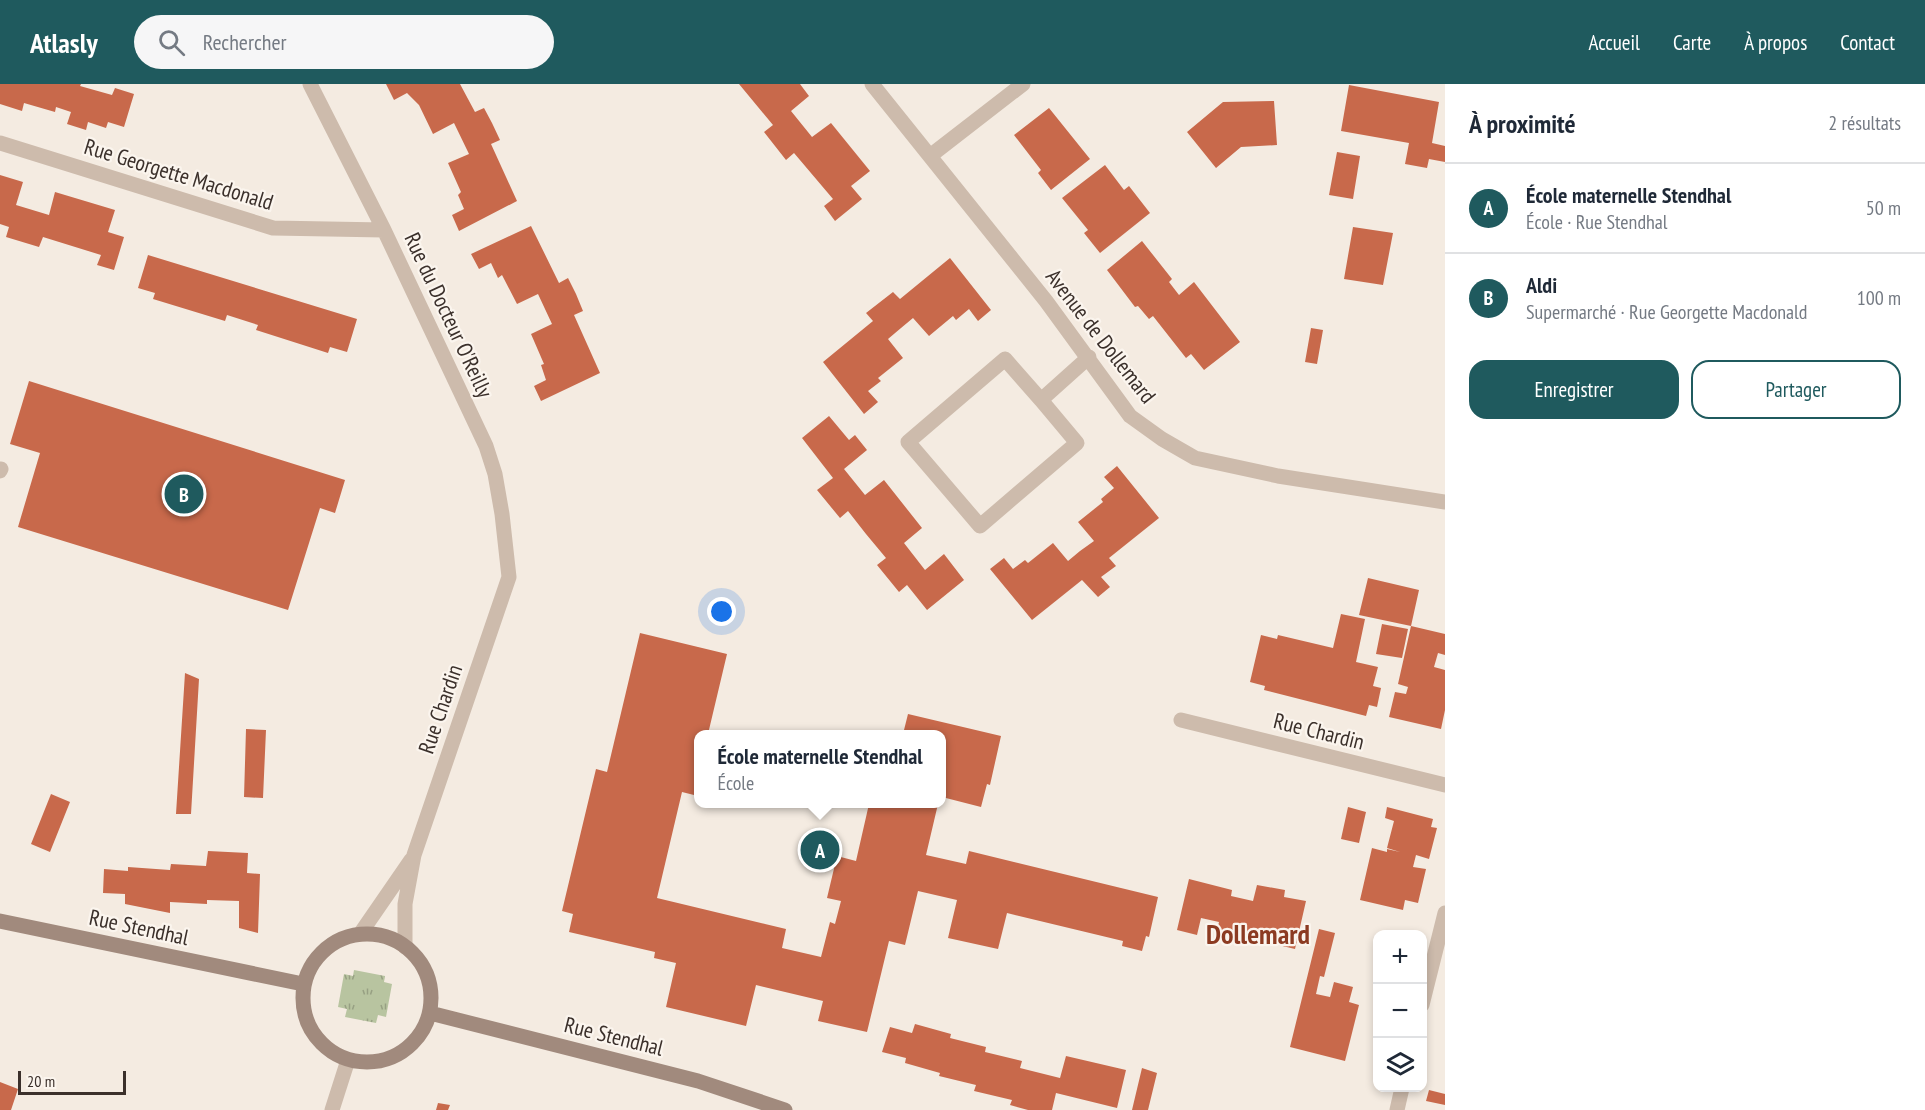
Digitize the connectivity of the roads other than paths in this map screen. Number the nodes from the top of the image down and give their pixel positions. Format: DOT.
graph roads {
  1 [pos="310,84"];
  2 [pos="872,84"];
  3 [pos="1023,84"];
  4 [pos="0,143"];
  5 [pos="930,156"];
  6 [pos="384,230"];
  7 [pos="1089,357"];
  8 [pos="1041,400"];
  9 [pos="1445,502"];
  10 [pos="509,577"];
  11 [pos="1181,720"];
  12 [pos="1445,785"];
  13 [pos="414,855"];
  14 [pos="1445,913"];
  15 [pos="0,921"];
  16 [pos="360,934"];
  17 [pos="405,946"];
  18 [pos="303,984"];
  19 [pos="1427,985"];
  20 [pos="430,1013"];
  21 [pos="348,1060"];
  22 [pos="1401,1092"];
  23 [pos="332,1110"];
  24 [pos="785,1110"];
  25 [pos="1397,1110"];
  1 -- 6 [label="street, Rue du Docteur O'Reilly"];
  2 -- 5 [label="street, Avenue de Dollemard"];
  3 -- 5 [label="street"];
  4 -- 6 [label="street, Rue Georgette Macdonald"];
  5 -- 7 [label="street, Avenue de Dollemard"];
  6 -- 10 [label="street, Rue du Docteur O'Reilly"];
  7 -- 8 [label="street"];
  7 -- 9 [label="street, Avenue de Dollemard"];
  8 -- 8 [label="street"];
  10 -- 13 [label="street, Rue Chardin"];
  11 -- 12 [label="street, Rue Chardin"];
  13 -- 16 [label="street, Rue Chardin"];
  13 -- 17 [label="street, Rue Chardin"];
  14 -- 19 [label="street"];
  15 -- 18 [label="street, Rue Stendhal"];
  16 -- 17 [label="street"];
  16 -- 18 [label="street"];
  17 -- 20 [label="street"];
  18 -- 21 [label="street"];
  20 -- 21 [label="street"];
  20 -- 24 [label="street, Rue Stendhal"];
  21 -- 23 [label="street"];
  22 -- 25 [label="street"];
}
